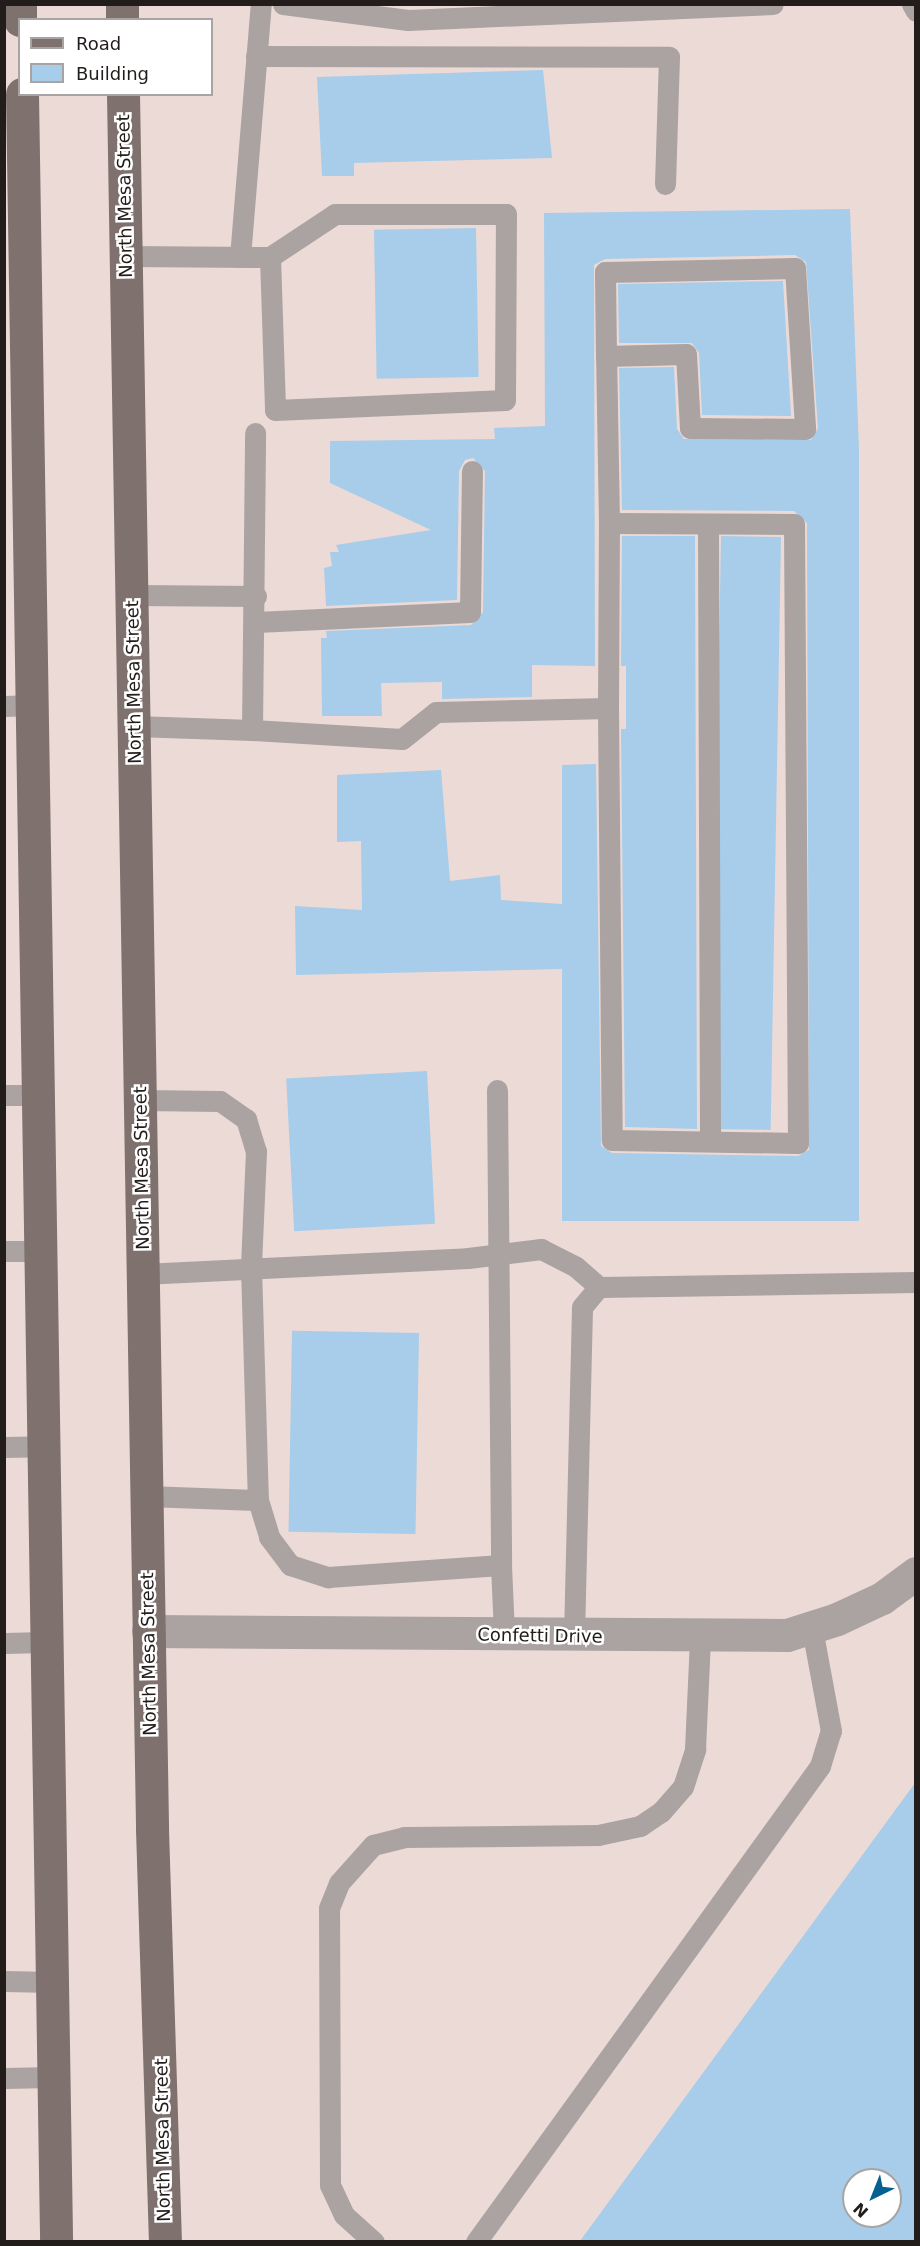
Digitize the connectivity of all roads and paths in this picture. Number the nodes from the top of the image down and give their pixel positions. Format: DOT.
graph roads {
  1 [pos="11,4"];
  2 [pos="261,4"];
  3 [pos="283,4"];
  4 [pos="773,4"];
  5 [pos="912,4"];
  6 [pos="4,5"];
  7 [pos="915,11"];
  8 [pos="256,56"];
  9 [pos="22,96"];
  10 [pos="123,96"];
  11 [pos="665,184"];
  12 [pos="125,256"];
  13 [pos="240,257"];
  14 [pos="270,257"];
  15 [pos="606,356"];
  16 [pos="16,370"];
  17 [pos="255,433"];
  18 [pos="472,471"];
  19 [pos="609,523"];
  20 [pos="708,524"];
  21 [pos="133,595"];
  22 [pos="256,596"];
  23 [pos="256,622"];
  24 [pos="19,706"];
  25 [pos="608,708"];
  26 [pos="135,726"];
  27 [pos="252,730"];
  28 [pos="497,1090"];
  29 [pos="4,1095"];
  30 [pos="40,1095"];
  31 [pos="141,1100"];
  32 [pos="710,1141"];
  33 [pos="4,1251"];
  34 [pos="41,1251"];
  35 [pos="497,1254"];
  36 [pos="251,1267"];
  37 [pos="143,1274"];
  38 [pos="915,1282"];
  39 [pos="599,1287"];
  40 [pos="43,1446"];
  41 [pos="4,1447"];
  42 [pos="147,1496"];
  43 [pos="258,1500"];
  44 [pos="501,1565"];
  45 [pos="915,1573"];
  46 [pos="812,1628"];
  47 [pos="148,1631"];
  48 [pos="504,1635"];
  49 [pos="574,1636"];
  50 [pos="700,1638"];
  51 [pos="4,1642"];
  52 [pos="45,1642"];
  53 [pos="4,1981"];
  54 [pos="52,1982"];
  55 [pos="53,2077"];
  56 [pos="4,2078"];
  57 [pos="56,2241"];
  58 [pos="165,2241"];
  59 [pos="374,2241"];
  60 [pos="476,2241"];
  1 -- 6 [label="lane"];
  2 -- 8 [label="lane"];
  3 -- 4 [label="lane"];
  5 -- 7 [label="lane"];
  8 -- 11 [label="lane"];
  8 -- 13 [label="lane"];
  9 -- 16 [label="main road"];
  10 -- 12 [label="main road, North Mesa Street"];
  12 -- 13 [label="lane"];
  12 -- 21 [label="main road, North Mesa Street"];
  13 -- 14 [label="lane"];
  14 -- 14 [label="lane"];
  15 -- 15 [label="lane"];
  15 -- 19 [label="lane"];
  16 -- 24 [label="main road"];
  17 -- 22 [label="lane"];
  18 -- 23 [label="lane"];
  19 -- 20 [label="lane"];
  19 -- 25 [label="lane"];
  20 -- 32 [label="lane"];
  20 -- 32 [label="lane"];
  21 -- 22 [label="lane"];
  21 -- 26 [label="main road, North Mesa Street"];
  22 -- 23 [label="lane"];
  23 -- 27 [label="lane"];
  24 -- 30 [label="main road"];
  25 -- 27 [label="lane"];
  25 -- 32 [label="lane"];
  26 -- 27 [label="lane"];
  26 -- 31 [label="main road, North Mesa Street"];
  28 -- 35 [label="lane"];
  29 -- 30 [label="lane"];
  30 -- 34 [label="main road"];
  31 -- 36 [label="lane"];
  31 -- 37 [label="main road, North Mesa Street"];
  33 -- 34 [label="lane"];
  34 -- 40 [label="main road"];
  35 -- 36 [label="lane"];
  35 -- 39 [label="lane"];
  35 -- 44 [label="lane"];
  36 -- 37 [label="lane"];
  36 -- 43 [label="lane"];
  37 -- 42 [label="main road, North Mesa Street"];
  38 -- 39 [label="lane"];
  39 -- 49 [label="lane"];
  40 -- 41 [label="lane"];
  40 -- 52 [label="main road"];
  42 -- 43 [label="lane"];
  42 -- 47 [label="main road, North Mesa Street"];
  43 -- 44 [label="lane"];
  44 -- 48 [label="lane"];
  45 -- 46 [label="street, Confetti Drive"];
  46 -- 50 [label="street, Confetti Drive"];
  46 -- 60 [label="lane"];
  47 -- 48 [label="street, Confetti Drive"];
  47 -- 58 [label="main road, North Mesa Street"];
  48 -- 49 [label="street, Confetti Drive"];
  49 -- 50 [label="street, Confetti Drive"];
  50 -- 59 [label="lane"];
  51 -- 52 [label="lane"];
  52 -- 54 [label="main road"];
  53 -- 54 [label="lane"];
  54 -- 55 [label="main road"];
  55 -- 56 [label="lane"];
  55 -- 57 [label="main road"];
}
